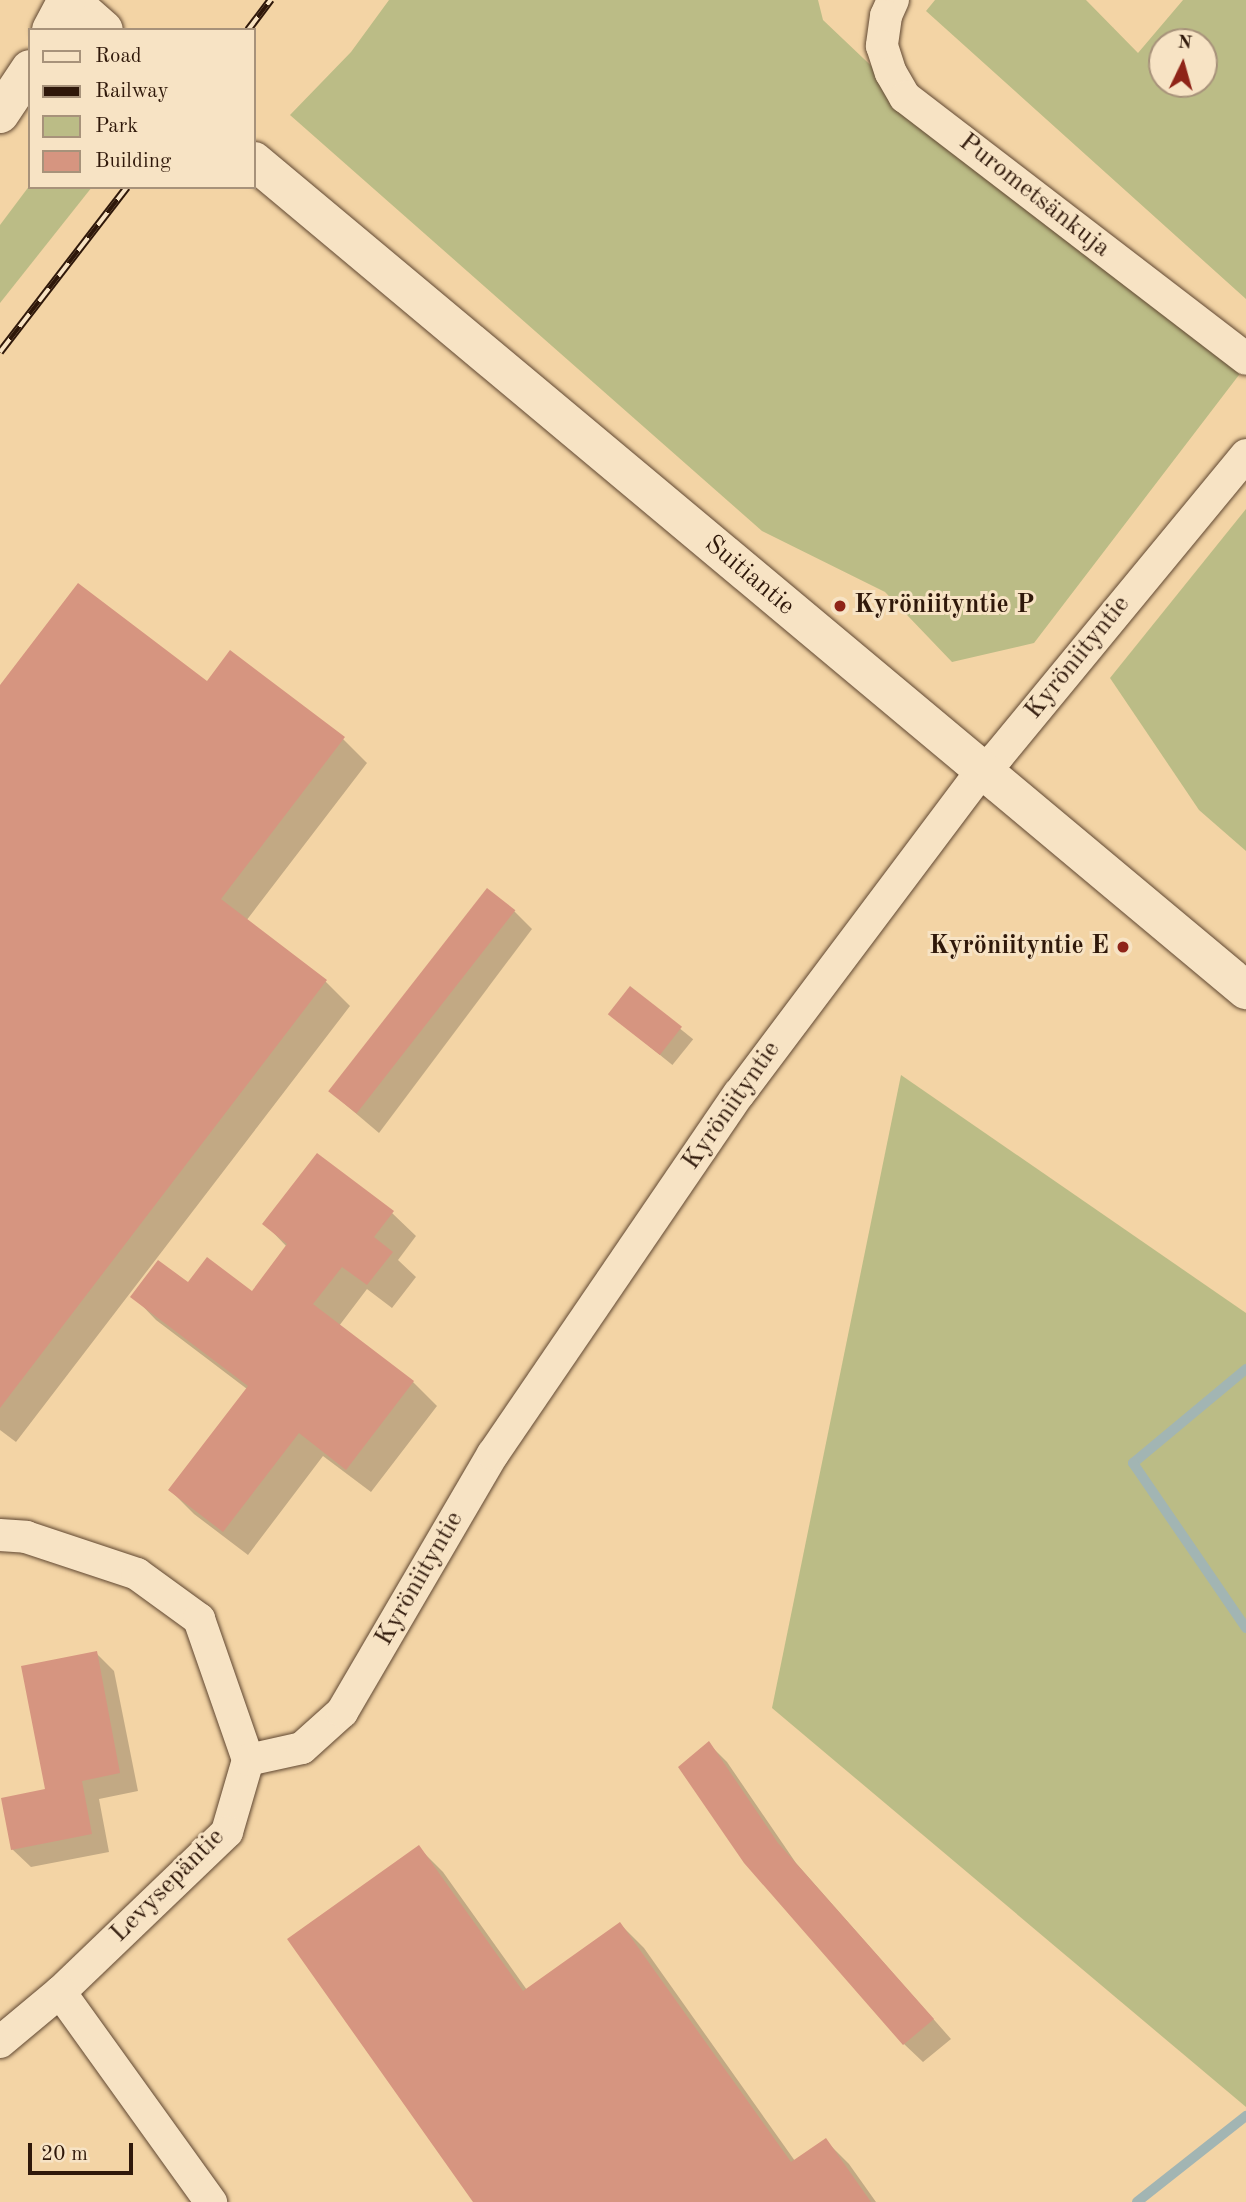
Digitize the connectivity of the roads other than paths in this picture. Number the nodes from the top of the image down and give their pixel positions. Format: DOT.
graph roads {
  1 [pos="69,0"];
  2 [pos="893,0"];
  3 [pos="52,28"];
  4 [pos="102,28"];
  5 [pos="28,72"];
  6 [pos="0,114"];
  7 [pos="256,163"];
  8 [pos="1246,359"];
  9 [pos="1246,455"];
  10 [pos="982,770"];
  11 [pos="1246,990"];
  12 [pos="0,1535"];
  13 [pos="248,1760"];
  14 [pos="60,1992"];
  15 [pos="0,2042"];
  16 [pos="211,2202"];
  1 -- 3 [label="main road"];
  1 -- 4 [label="main road"];
  2 -- 8 [label="street, Purometsänkuja"];
  5 -- 6 [label="main road"];
  7 -- 10 [label="main road, Suitiantie"];
  9 -- 10 [label="street, Kyröniityntie"];
  10 -- 11 [label="main road, Suitiantie"];
  10 -- 13 [label="street, Kyröniityntie"];
  12 -- 13 [label="street"];
  13 -- 14 [label="street, Levysepäntie"];
  14 -- 15 [label="street, Levysepäntie"];
  14 -- 16 [label="street"];
}
